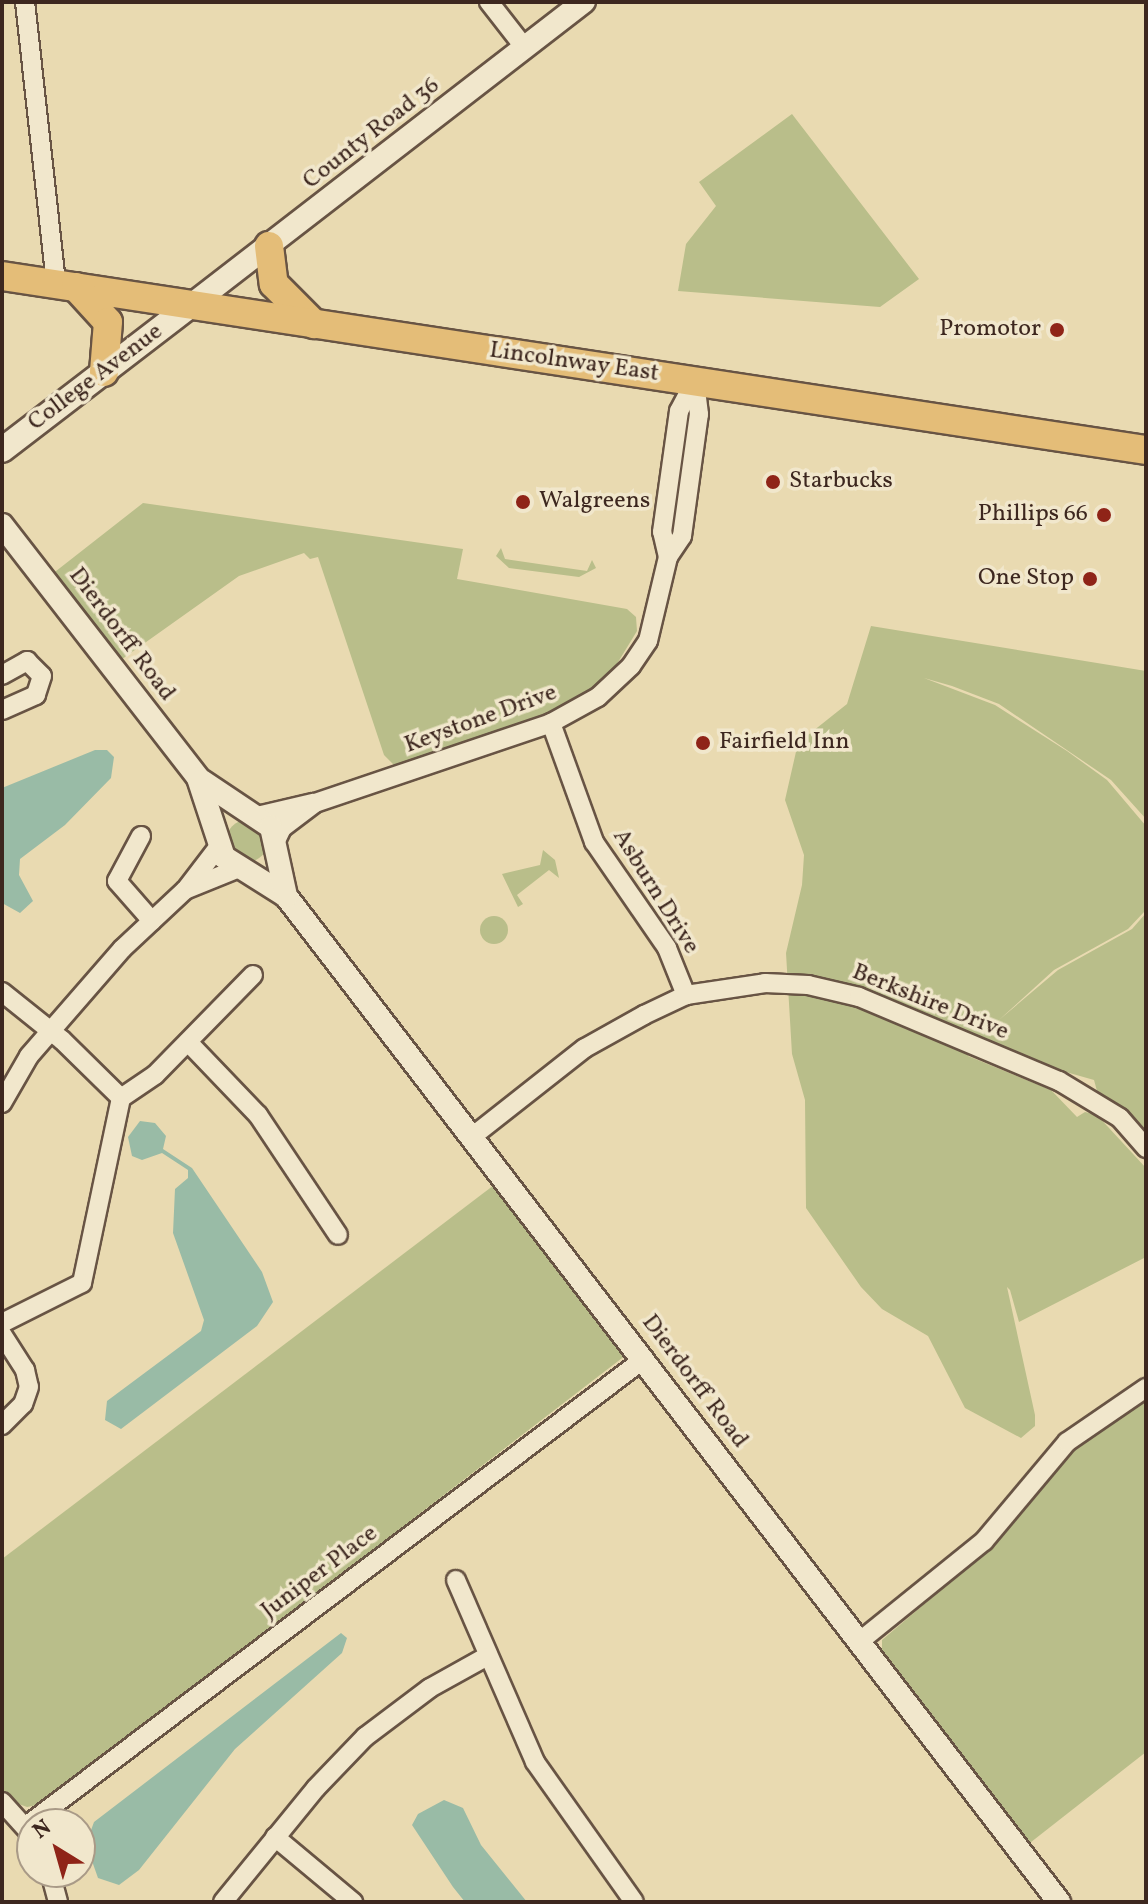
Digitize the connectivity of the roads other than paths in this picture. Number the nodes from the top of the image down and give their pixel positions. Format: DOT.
graph roads {
  1 [pos="25,2"];
  2 [pos="489,2"];
  3 [pos="584,2"];
  4 [pos="525,48"];
  5 [pos="269,246"];
  6 [pos="2,276"];
  7 [pos="66,286"];
  8 [pos="190,306"];
  9 [pos="314,325"];
  10 [pos="104,372"];
  11 [pos="695,381"];
  12 [pos="2,450"];
  13 [pos="1146,450"];
  14 [pos="2,525"];
  15 [pos="2,675"];
  16 [pos="2,710"];
  17 [pos="551,723"];
  18 [pos="198,778"];
  19 [pos="315,803"];
  20 [pos="254,815"];
  21 [pos="141,836"];
  22 [pos="219,843"];
  23 [pos="274,846"];
  24 [pos="242,869"];
  25 [pos="185,890"];
  26 [pos="286,896"];
  27 [pos="152,921"];
  28 [pos="253,975"];
  29 [pos="2,992"];
  30 [pos="686,995"];
  31 [pos="50,1029"];
  32 [pos="188,1042"];
  33 [pos="121,1098"];
  34 [pos="2,1103"];
  35 [pos="473,1136"];
  36 [pos="1146,1148"];
  37 [pos="338,1235"];
  38 [pos="2,1323"];
  39 [pos="2,1334"];
  40 [pos="644,1359"];
  41 [pos="1146,1388"];
  42 [pos="2,1425"];
  43 [pos="456,1580"];
  44 [pos="860,1641"];
  45 [pos="486,1657"];
  46 [pos="2,1802"];
  47 [pos="58,1808"];
  48 [pos="16,1817"];
  49 [pos="275,1837"];
  50 [pos="223,1902"];
  51 [pos="353,1902"];
  52 [pos="634,1902"];
  53 [pos="1059,1902"];
  1 -- 7 [label="street"];
  2 -- 4 [label="street"];
  3 -- 4 [label="street, County Road 36"];
  4 -- 5 [label="street, County Road 36"];
  5 -- 8 [label="street, County Road 36"];
  5 -- 9 [label="highway"];
  6 -- 7 [label="highway, Lincolnway East"];
  7 -- 8 [label="highway, Lincolnway East"];
  7 -- 10 [label="highway"];
  8 -- 9 [label="highway, Lincolnway East"];
  8 -- 10 [label="main road, College Avenue"];
  9 -- 11 [label="highway, Lincolnway East"];
  10 -- 12 [label="main road, College Avenue"];
  11 -- 13 [label="highway, Lincolnway East"];
  11 -- 17 [label="street, Keystone Drive"];
  14 -- 18 [label="street, Dierdorff Road"];
  15 -- 16 [label="street"];
  17 -- 19 [label="street, Keystone Drive"];
  17 -- 30 [label="street, Asburn Drive"];
  18 -- 20 [label="street, Dierdorff Road"];
  18 -- 22 [label="street, Dierdorff Road"];
  19 -- 20 [label="street, Keystone Drive"];
  19 -- 23 [label="street, Keystone Drive"];
  20 -- 22 [label="street"];
  20 -- 23 [label="street, Dierdorff Road"];
  21 -- 27 [label="street"];
  22 -- 24 [label="street, Dierdorff Road"];
  22 -- 25 [label="street"];
  23 -- 24 [label="street"];
  23 -- 26 [label="street, Dierdorff Road"];
  24 -- 25 [label="street"];
  24 -- 26 [label="street, Dierdorff Road"];
  25 -- 27 [label="street"];
  26 -- 35 [label="street, Dierdorff Road"];
  27 -- 31 [label="street"];
  28 -- 32 [label="street"];
  29 -- 31 [label="street"];
  30 -- 35 [label="street, Berkshire Drive"];
  30 -- 36 [label="street, Berkshire Drive"];
  31 -- 33 [label="street"];
  31 -- 34 [label="street"];
  32 -- 33 [label="street"];
  32 -- 37 [label="street"];
  33 -- 38 [label="street"];
  35 -- 40 [label="street, Dierdorff Road"];
  39 -- 42 [label="street"];
  40 -- 44 [label="street, Dierdorff Road"];
  40 -- 47 [label="street, Juniper Place"];
  41 -- 44 [label="street"];
  43 -- 45 [label="street"];
  44 -- 53 [label="street, Dierdorff Road"];
  45 -- 49 [label="street"];
  45 -- 52 [label="street"];
  46 -- 48 [label="street"];
  49 -- 50 [label="street"];
  49 -- 51 [label="street"];
}
